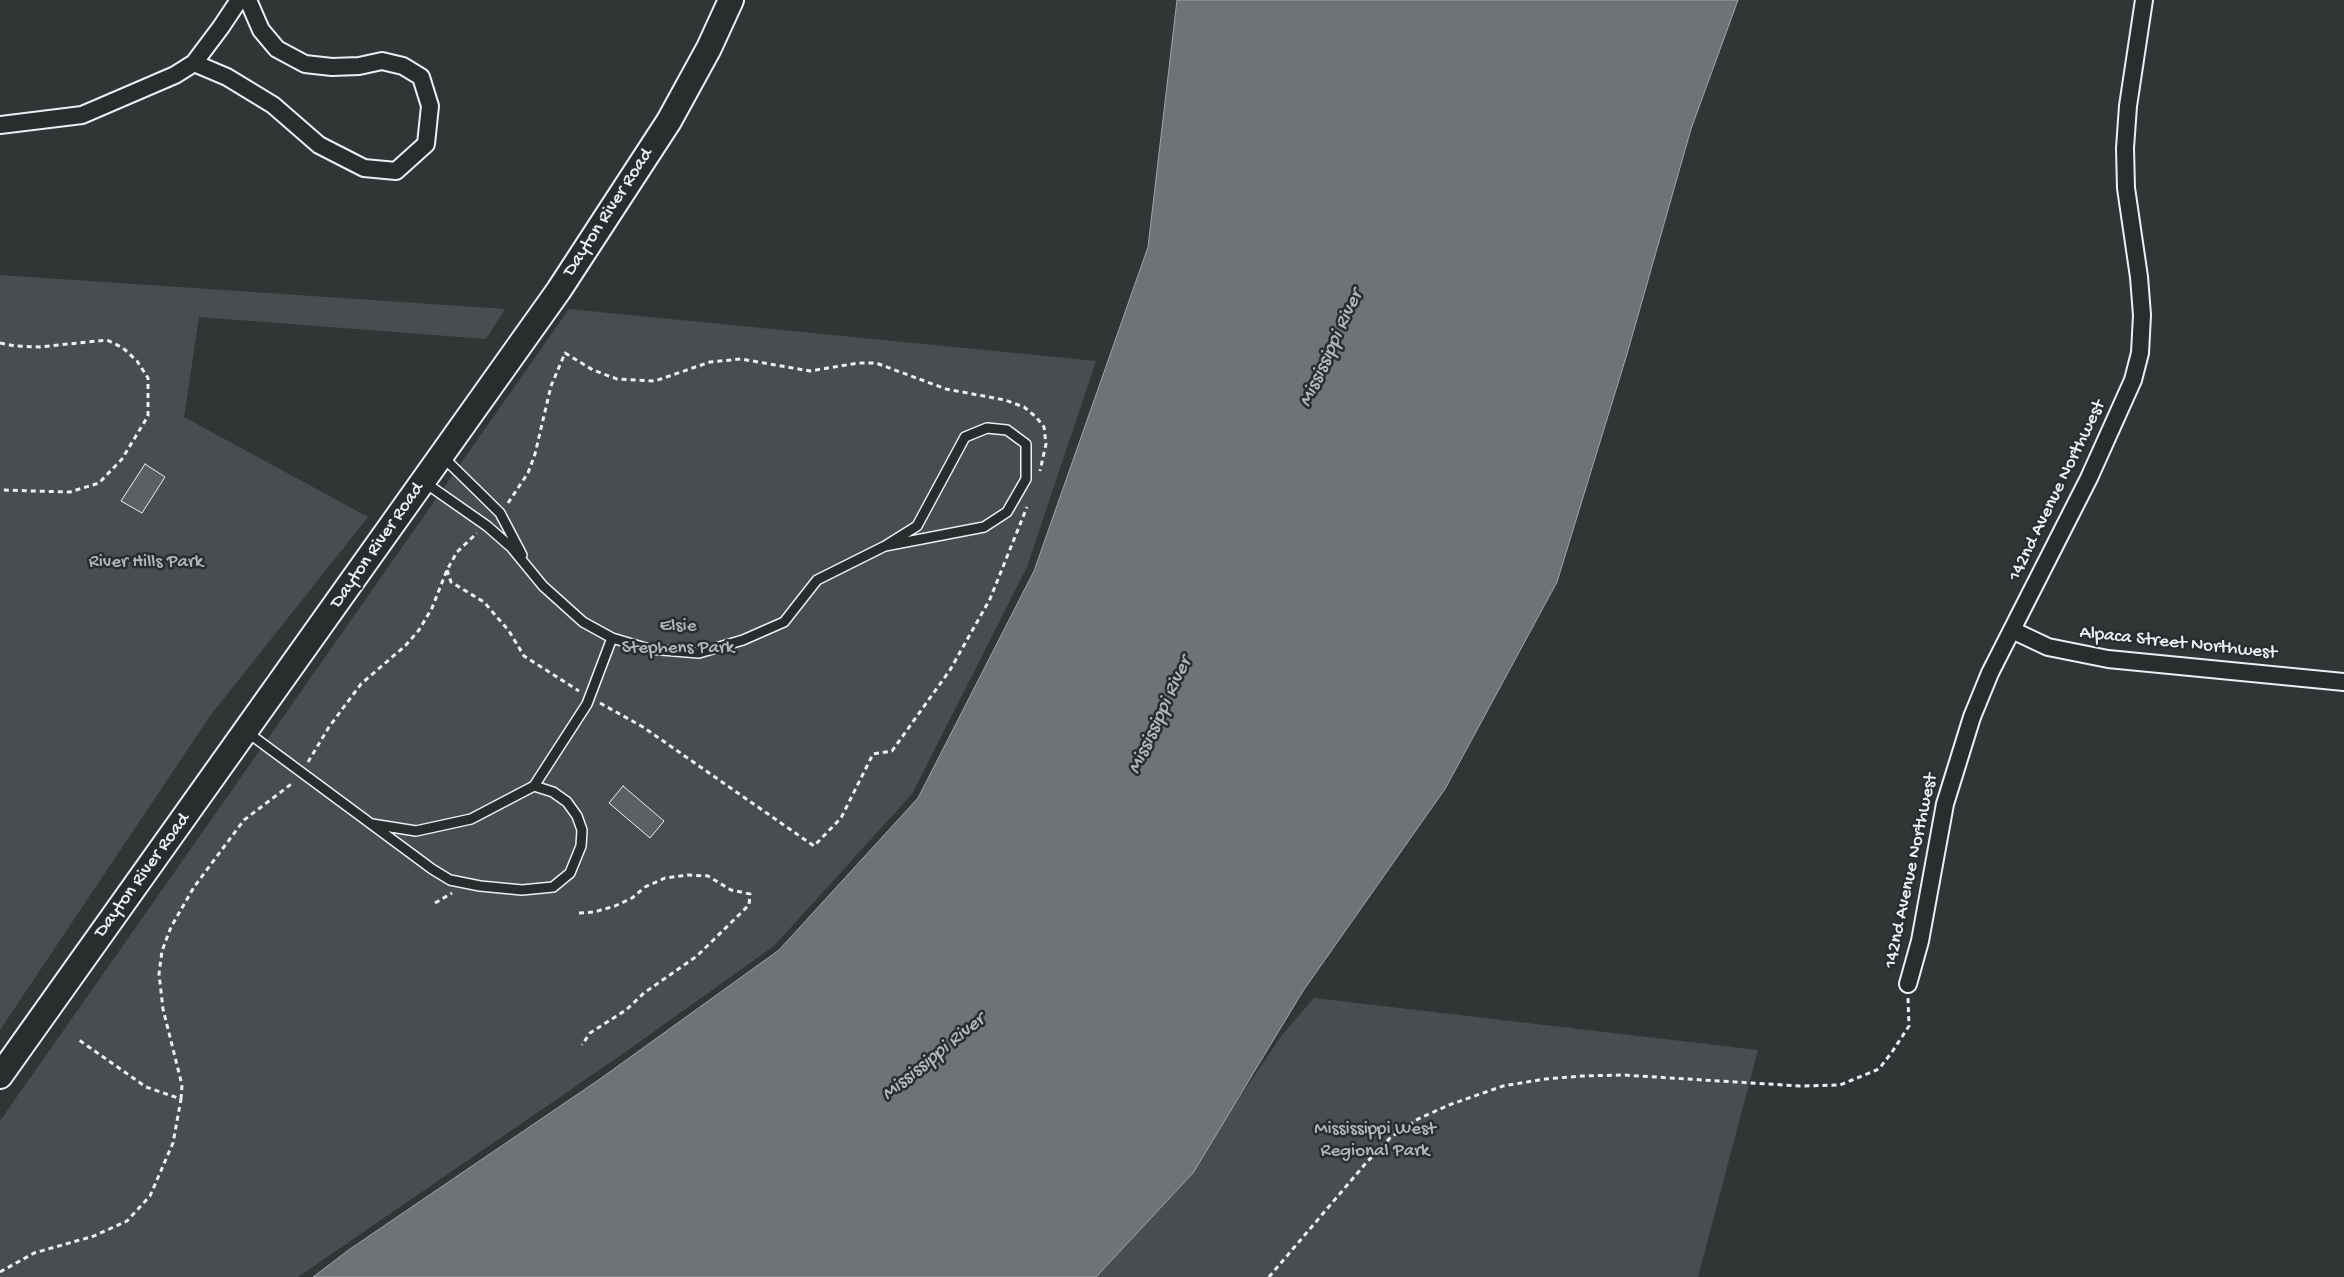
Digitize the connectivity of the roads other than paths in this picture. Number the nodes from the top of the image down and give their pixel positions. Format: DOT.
graph roads {
  1 [pos="239,0"];
  2 [pos="248,0"];
  3 [pos="731,0"];
  4 [pos="2144,0"];
  5 [pos="194,63"];
  6 [pos="0,125"];
  7 [pos="442,456"];
  8 [pos="424,482"];
  9 [pos="885,546"];
  10 [pos="530,571"];
  11 [pos="2012,630"];
  12 [pos="612,638"];
  13 [pos="2344,682"];
  14 [pos="246,732"];
  15 [pos="534,786"];
  16 [pos="372,824"];
  17 [pos="1908,984"];
  18 [pos="0,1076"];
  1 -- 5 [label="street"];
  2 -- 5 [label="street"];
  3 -- 7 [label="main road, Dayton River Road"];
  4 -- 11 [label="street, 142nd Avenue Northwest"];
  5 -- 6 [label="street"];
  7 -- 8 [label="main road, Dayton River Road"];
  7 -- 10 [label="lane"];
  8 -- 10 [label="lane"];
  8 -- 14 [label="main road, Dayton River Road"];
  9 -- 9 [label="lane"];
  9 -- 12 [label="lane"];
  10 -- 12 [label="lane"];
  11 -- 13 [label="street, Alpaca Street Northwest"];
  11 -- 17 [label="street, 142nd Avenue Northwest"];
  12 -- 15 [label="lane"];
  14 -- 16 [label="lane"];
  14 -- 18 [label="main road, Dayton River Road"];
  15 -- 16 [label="lane"];
  15 -- 16 [label="lane"];
}
